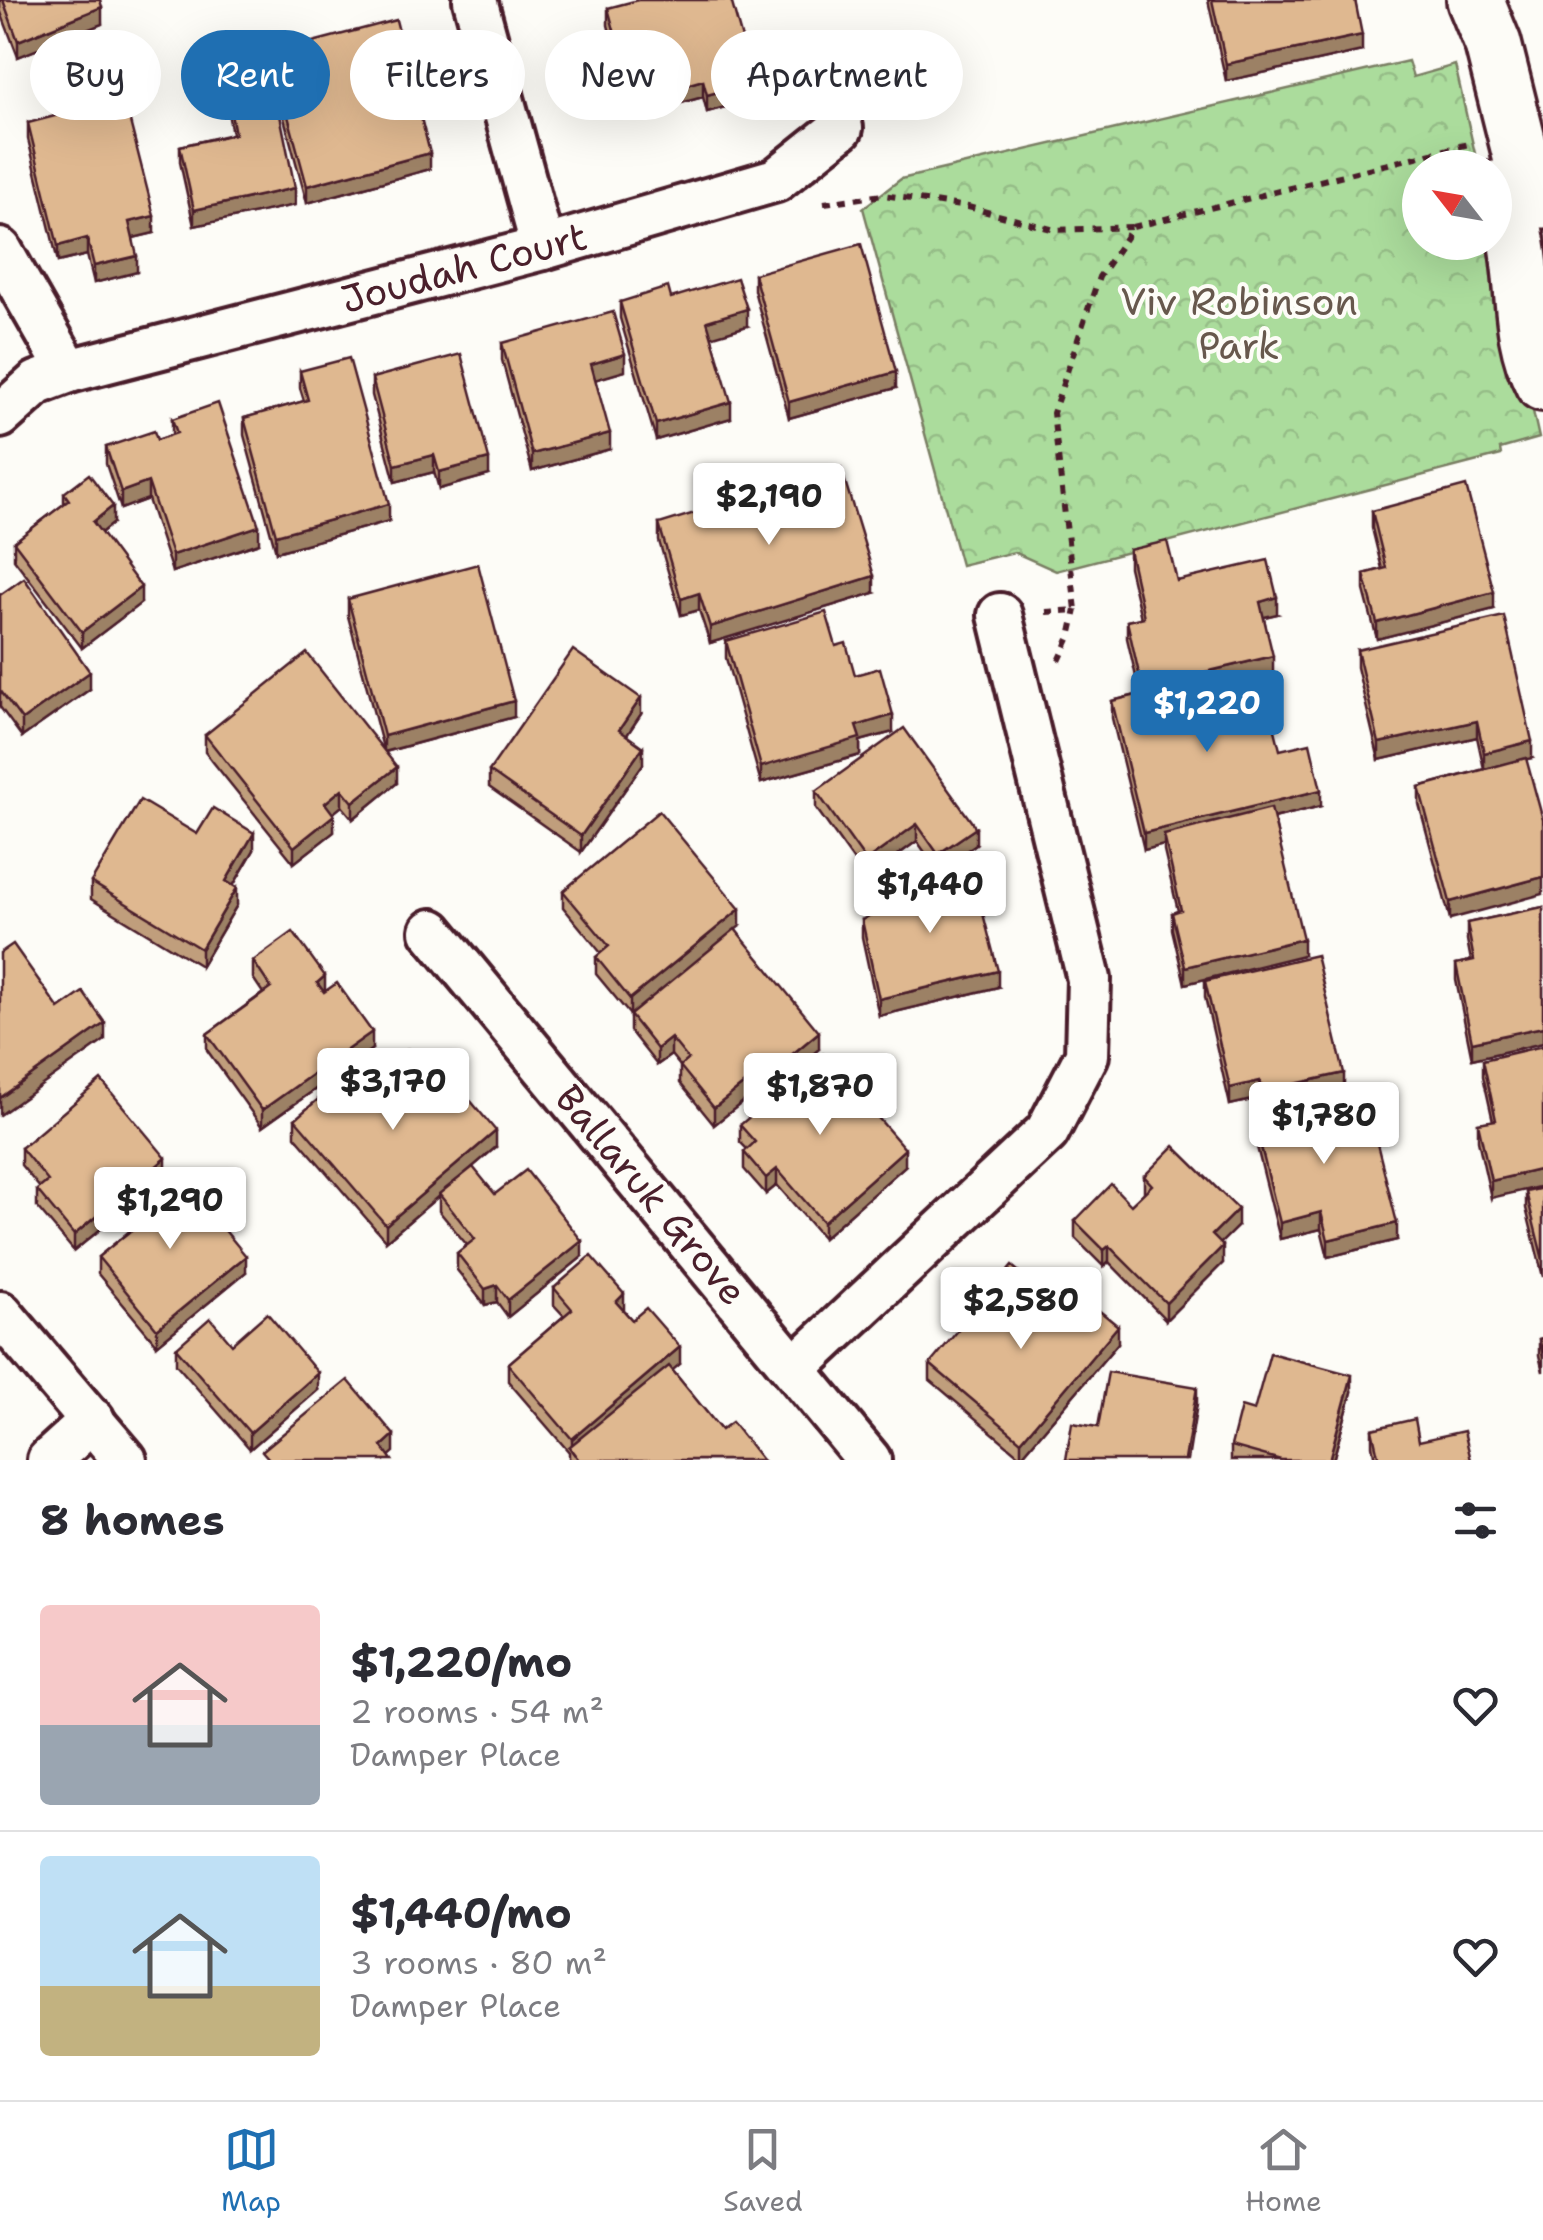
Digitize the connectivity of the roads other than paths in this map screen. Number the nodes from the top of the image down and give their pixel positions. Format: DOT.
graph roads {
  1 [pos="475,0"];
  2 [pos="1465,0"];
  3 [pos="1475,0"];
  4 [pos="842,128"];
  5 [pos="1516,210"];
  6 [pos="543,248"];
  7 [pos="0,250"];
  8 [pos="69,371"];
  9 [pos="1543,382"];
  10 [pos="0,416"];
  11 [pos="1000,616"];
  12 [pos="432,931"];
  13 [pos="0,1313"];
  14 [pos="795,1368"];
  15 [pos="93,1420"];
  16 [pos="49,1460"];
  17 [pos="125,1460"];
  18 [pos="869,1460"];
  1 -- 6 [label="street"];
  2 -- 5 [label="street"];
  3 -- 5 [label="street"];
  4 -- 6 [label="street, Joudah Court"];
  5 -- 9 [label="street"];
  6 -- 8 [label="street, Joudah Court"];
  7 -- 8 [label="street"];
  8 -- 10 [label="street, Joudah Court"];
  11 -- 14 [label="street"];
  12 -- 14 [label="street, Ballaruk Grove"];
  13 -- 15 [label="street"];
  14 -- 18 [label="street, Ballaruk Grove"];
  15 -- 16 [label="street"];
  15 -- 17 [label="street"];
}
